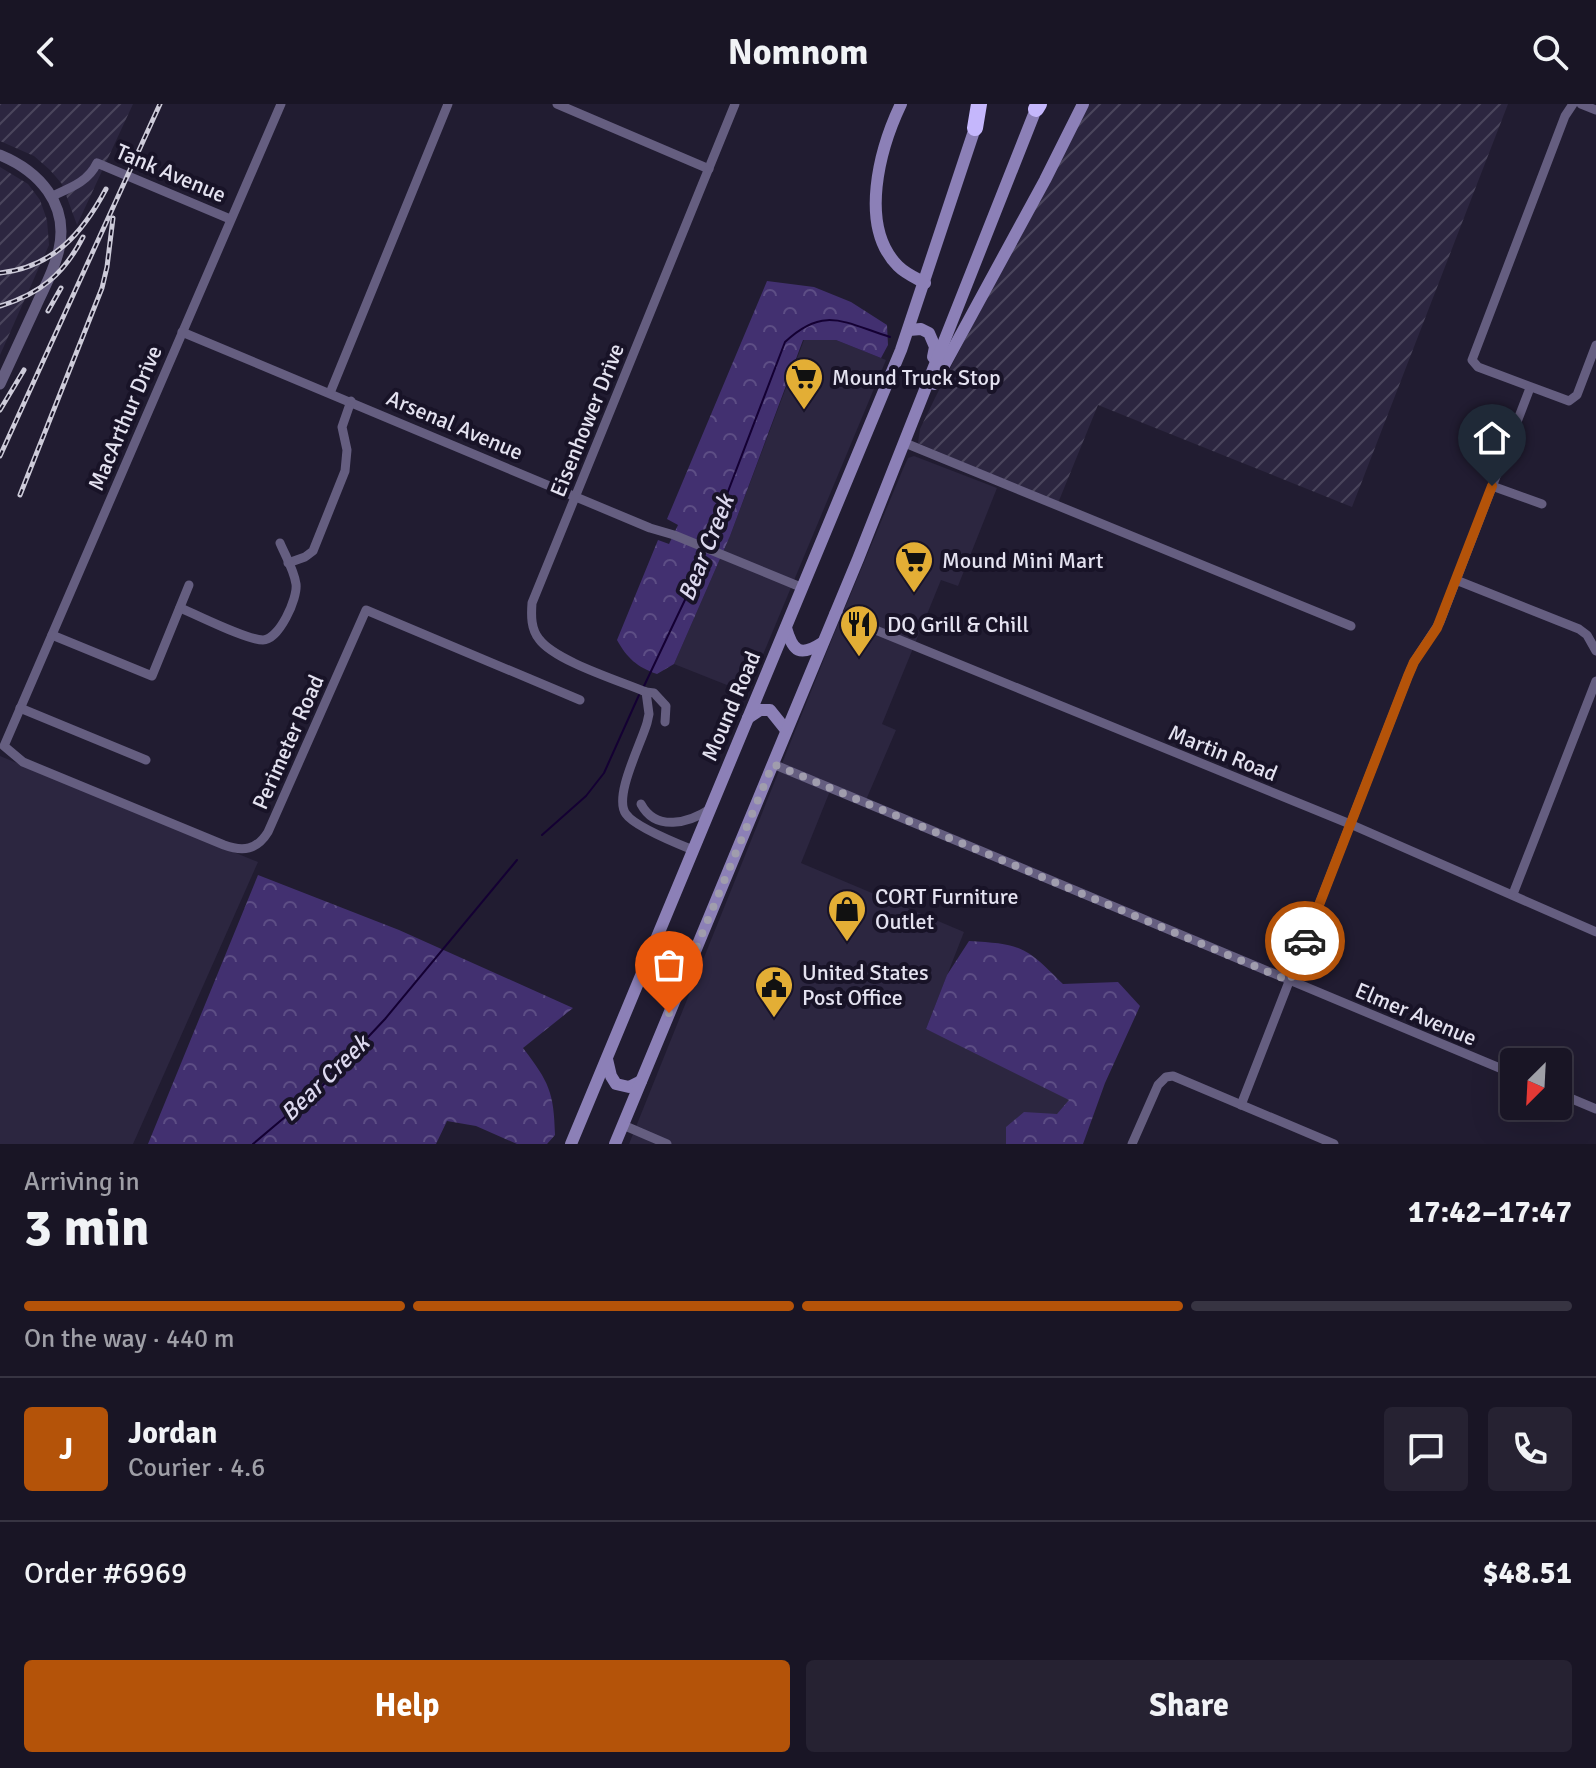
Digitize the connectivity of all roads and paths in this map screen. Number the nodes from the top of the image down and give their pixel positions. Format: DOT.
graph roads {
  1 [pos="281,104"];
  2 [pos="448,104"];
  3 [pos="557,104"];
  4 [pos="735,104"];
  5 [pos="901,104"];
  6 [pos="981,104"];
  7 [pos="1083,104"];
  8 [pos="1573,104"];
  9 [pos="1581,104"];
  10 [pos="1037,106"];
  11 [pos="1596,110"];
  12 [pos="975,128"];
  13 [pos="0,155"];
  14 [pos="709,169"];
  15 [pos="52,196"];
  16 [pos="230,219"];
  17 [pos="925,283"];
  18 [pos="909,330"];
  19 [pos="182,332"];
  20 [pos="1596,345"];
  21 [pos="0,384"];
  22 [pos="926,388"];
  23 [pos="1530,388"];
  24 [pos="330,393"];
  25 [pos="351,401"];
  26 [pos="917,410"];
  27 [pos="905,443"];
  28 [pos="1492,486"];
  29 [pos="576,495"];
  30 [pos="1542,504"];
  31 [pos="280,543"];
  32 [pos="288,563"];
  33 [pos="1456,580"];
  34 [pos="189,585"];
  35 [pos="803,588"];
  36 [pos="180,608"];
  37 [pos="834,613"];
  38 [pos="1351,626"];
  39 [pos="786,628"];
  40 [pos="1592,632"];
  41 [pos="52,635"];
  42 [pos="823,642"];
  43 [pos="1596,651"];
  44 [pos="1596,681"];
  45 [pos="646,692"];
  46 [pos="580,700"];
  47 [pos="20,708"];
  48 [pos="748,718"];
  49 [pos="665,722"];
  50 [pos="786,730"];
  51 [pos="4,746"];
  52 [pos="146,760"];
  53 [pos="773,764"];
  54 [pos="641,804"];
  55 [pos="710,809"];
  56 [pos="1350,824"];
  57 [pos="693,850"];
  58 [pos="1513,894"];
  59 [pos="1596,932"];
  60 [pos="1290,981"];
  61 [pos="607,1059"];
  62 [pos="1500,1068"];
  63 [pos="641,1081"];
  64 [pos="1572,1099"];
  65 [pos="1241,1105"];
  66 [pos="1596,1109"];
  67 [pos="623,1125"];
  68 [pos="571,1144"];
  69 [pos="615,1144"];
  70 [pos="667,1144"];
  71 [pos="1132,1144"];
  72 [pos="1334,1144"];
  1 -- 16 [label="street, MacArthur Drive"];
  2 -- 24 [label="street"];
  3 -- 14 [label="street"];
  4 -- 14 [label="street, Eisenhower Drive"];
  5 -- 17 [label="main road"];
  6 -- 12 [label="highway"];
  7 -- 26 [label="main road"];
  8 -- 23 [label="street"];
  9 -- 11 [label="street"];
  10 -- 22 [label="main road"];
  12 -- 17 [label="main road, Mound Road"];
  13 -- 15 [label="street"];
  14 -- 29 [label="street, Eisenhower Drive"];
  15 -- 16 [label="street, Tank Avenue"];
  15 -- 21 [label="street"];
  16 -- 19 [label="street, MacArthur Drive"];
  17 -- 18 [label="main road, Mound Road"];
  18 -- 22 [label="main road"];
  18 -- 35 [label="main road, Mound Road"];
  19 -- 24 [label="street, Arsenal Avenue"];
  19 -- 41 [label="street, MacArthur Drive"];
  20 -- 23 [label="street"];
  22 -- 26 [label="main road"];
  23 -- 28 [label="street"];
  24 -- 25 [label="street, Arsenal Avenue"];
  25 -- 29 [label="street, Arsenal Avenue"];
  25 -- 32 [label="street"];
  26 -- 27 [label="main road"];
  27 -- 37 [label="main road"];
  27 -- 38 [label="street"];
  28 -- 30 [label="street"];
  28 -- 33 [label="street"];
  29 -- 35 [label="street, Arsenal Avenue"];
  29 -- 45 [label="street, Eisenhower Drive"];
  31 -- 32 [label="street"];
  32 -- 36 [label="street"];
  33 -- 40 [label="street"];
  33 -- 56 [label="street"];
  34 -- 36 [label="street"];
  35 -- 39 [label="main road, Mound Road"];
  36 -- 41 [label="street"];
  37 -- 42 [label="main road"];
  37 -- 56 [label="street, Martin Road"];
  39 -- 42 [label="main road"];
  39 -- 48 [label="main road, Mound Road"];
  40 -- 43 [label="street"];
  41 -- 47 [label="street, MacArthur Drive"];
  42 -- 50 [label="main road"];
  44 -- 58 [label="street"];
  45 -- 49 [label="street"];
  45 -- 57 [label="street"];
  46 -- 51 [label="street, Perimeter Road"];
  47 -- 51 [label="street, MacArthur Drive"];
  47 -- 52 [label="street"];
  48 -- 50 [label="main road"];
  48 -- 55 [label="main road, Mound Road"];
  50 -- 53 [label="main road"];
  53 -- 60 [label="street, Elmer Avenue"];
  53 -- 63 [label="main road"];
  54 -- 55 [label="street"];
  55 -- 57 [label="main road, Mound Road"];
  56 -- 58 [label="street, Martin Road"];
  56 -- 60 [label="street"];
  57 -- 61 [label="main road, Mound Road"];
  58 -- 59 [label="street, Martin Road"];
  60 -- 62 [label="street, Elmer Avenue"];
  60 -- 65 [label="street"];
  61 -- 63 [label="main road"];
  61 -- 68 [label="main road, Mound Road"];
  63 -- 67 [label="main road"];
  64 -- 66 [label="street"];
  65 -- 71 [label="street"];
  65 -- 72 [label="street"];
  67 -- 69 [label="main road"];
  67 -- 70 [label="street"];
}
